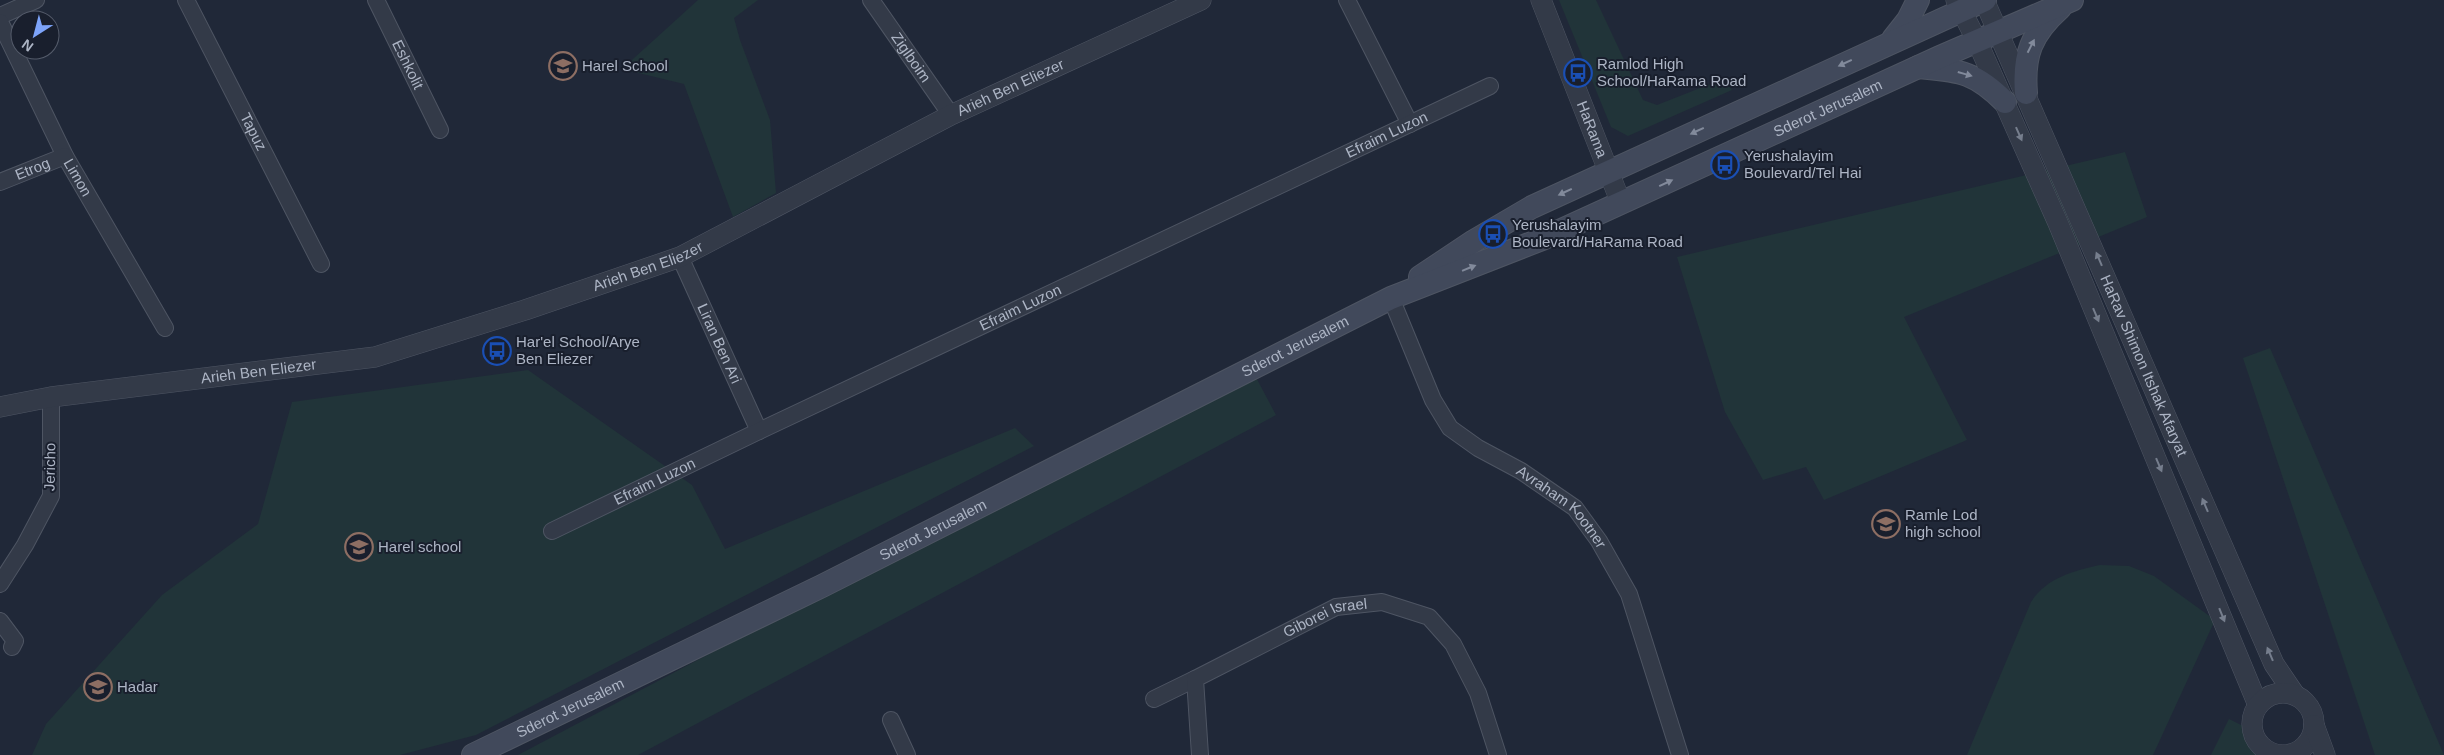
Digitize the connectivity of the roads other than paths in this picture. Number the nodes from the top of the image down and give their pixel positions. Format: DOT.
graph roads {
  1 [pos="36,0"];
  2 [pos="186,0"];
  3 [pos="376,0"];
  4 [pos="871,0"];
  5 [pos="1201,0"];
  6 [pos="1347,0"];
  7 [pos="1541,0"];
  8 [pos="1918,0"];
  9 [pos="1985,0"];
  10 [pos="2069,2"];
  11 [pos="1959,5"];
  12 [pos="0,16"];
  13 [pos="0,22"];
  14 [pos="2000,31"];
  15 [pos="1977,41"];
  16 [pos="1889,42"];
  17 [pos="1917,67"];
  18 [pos="1490,86"];
  19 [pos="2026,93"];
  20 [pos="2005,102"];
  21 [pos="951,116"];
  22 [pos="1410,124"];
  23 [pos="440,130"];
  24 [pos="65,156"];
  25 [pos="1609,172"];
  26 [pos="0,182"];
  27 [pos="1621,203"];
  28 [pos="680,257"];
  29 [pos="321,264"];
  30 [pos="1391,298"];
  31 [pos="165,328"];
  32 [pos="51,397"];
  33 [pos="0,407"];
  34 [pos="759,431"];
  35 [pos="552,531"];
  36 [pos="0,584"];
  37 [pos="0,621"];
  38 [pos="12,647"];
  39 [pos="1195,679"];
  40 [pos="2295,695"];
  41 [pos="1154,699"];
  42 [pos="2258,705"];
  43 [pos="891,720"];
  44 [pos="2314,725"];
  45 [pos="2297,754"];
  46 [pos="473,755"];
  47 [pos="907,755"];
  48 [pos="1200,755"];
  49 [pos="1498,755"];
  50 [pos="1680,755"];
  51 [pos="2325,755"];
  1 -- 12 [label="street"];
  2 -- 29 [label="street, Tapuz"];
  3 -- 23 [label="street, Eshkolit"];
  4 -- 21 [label="street, Ziglboim"];
  5 -- 21 [label="street, Arieh Ben Eliezer"];
  6 -- 22 [label="street"];
  7 -- 25 [label="street, HaRama"];
  8 -- 16 [label="main road"];
  9 -- 11 [label="main road, Sderot Jerusalem"];
  9 -- 14 [label="street, HaRav Shimon Itshak Afaryat"];
  10 -- 14 [label="main road, Sderot Jerusalem"];
  19 -- 10 [label="main road, one-way"];
  11 -- 15 [label="street, HaRav Shimon Itshak Afaryat"];
  11 -- 16 [label="main road, Sderot Jerusalem"];
  13 -- 24 [label="street, Limon"];
  14 -- 15 [label="main road, Sderot Jerusalem"];
  14 -- 19 [label="street, HaRav Shimon Itshak Afaryat"];
  15 -- 17 [label="main road, Sderot Jerusalem"];
  15 -- 20 [label="street, HaRav Shimon Itshak Afaryat"];
  16 -- 25 [label="main road, Sderot Jerusalem, one-way"];
  17 -- 20 [label="main road, one-way"];
  27 -- 17 [label="main road, Sderot Jerusalem, one-way"];
  18 -- 22 [label="street, Efraim Luzon"];
  40 -- 19 [label="street, HaRav Shimon Itshak Afaryat, one-way"];
  20 -- 42 [label="street, HaRav Shimon Itshak Afaryat, one-way"];
  21 -- 28 [label="street, Arieh Ben Eliezer"];
  22 -- 34 [label="street, Efraim Luzon"];
  24 -- 26 [label="street, Etrog"];
  24 -- 31 [label="street, Limon"];
  25 -- 27 [label="street, HaRama"];
  25 -- 30 [label="main road, Sderot Jerusalem, one-way"];
  30 -- 27 [label="main road, Sderot Jerusalem, one-way"];
  28 -- 32 [label="street, Arieh Ben Eliezer"];
  28 -- 34 [label="street, Liran Ben Ari"];
  30 -- 46 [label="main road, Sderot Jerusalem"];
  30 -- 50 [label="street, Avraham Kootner"];
  32 -- 33 [label="street, Arieh Ben Eliezer"];
  32 -- 36 [label="street, Jericho"];
  34 -- 35 [label="street, Efraim Luzon"];
  37 -- 38 [label="street"];
  39 -- 41 [label="street, Giborei Israel"];
  39 -- 48 [label="street"];
  39 -- 49 [label="street, Giborei Israel"];
  40 -- 42 [label="street"];
  40 -- 44 [label="street"];
  42 -- 45 [label="street"];
  43 -- 47 [label="street"];
  44 -- 45 [label="street"];
  44 -- 51 [label="street"];
}
